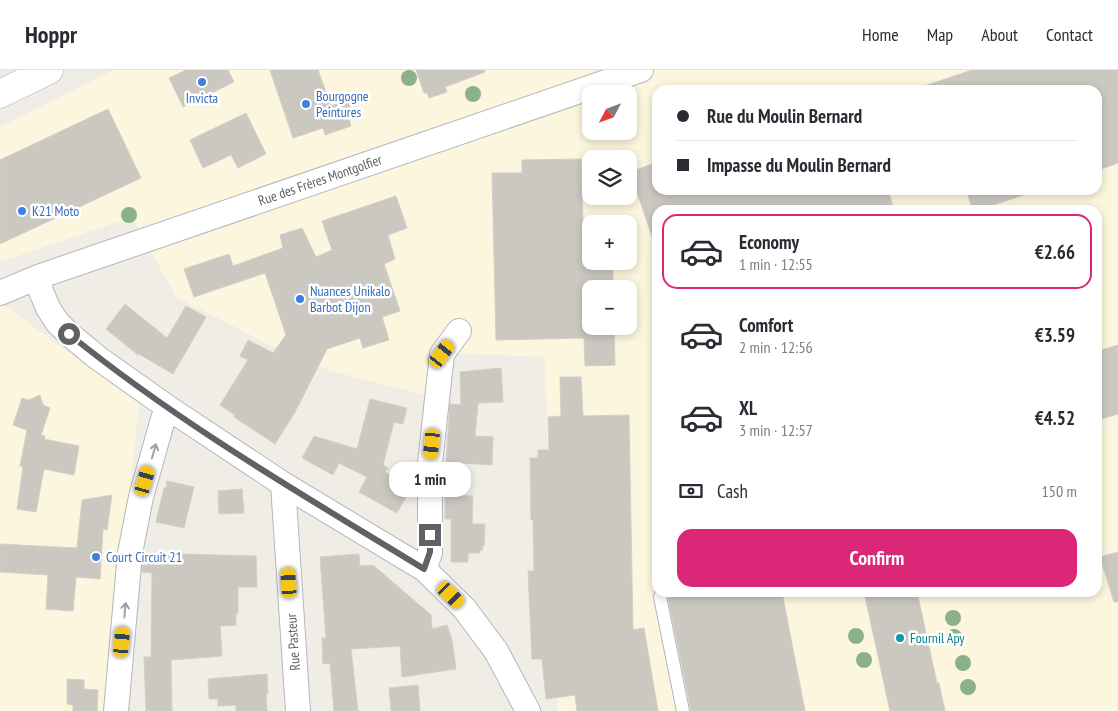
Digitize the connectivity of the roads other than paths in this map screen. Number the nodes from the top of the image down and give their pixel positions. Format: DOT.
graph roads {
  1 [pos="49,70"];
  2 [pos="641,70"];
  3 [pos="0,94"];
  4 [pos="38,277"];
  5 [pos="3,288"];
  6 [pos="458,332"];
  7 [pos="170,410"];
  8 [pos="282,484"];
  9 [pos="424,569"];
  10 [pos="660,597"];
  11 [pos="116,711"];
  12 [pos="298,711"];
  13 [pos="528,711"];
  14 [pos="683,711"];
  1 -- 3 [label="main road"];
  2 -- 4 [label="street, Rue des Frères Montgolfier"];
  4 -- 5 [label="street, Rue des Frères Montgolfier"];
  4 -- 7 [label="street"];
  6 -- 9 [label="street"];
  7 -- 8 [label="street"];
  11 -- 7 [label="street, one-way"];
  8 -- 9 [label="street"];
  8 -- 12 [label="street, Rue Pasteur"];
  9 -- 13 [label="street"];
  10 -- 14 [label="lane"];
}
